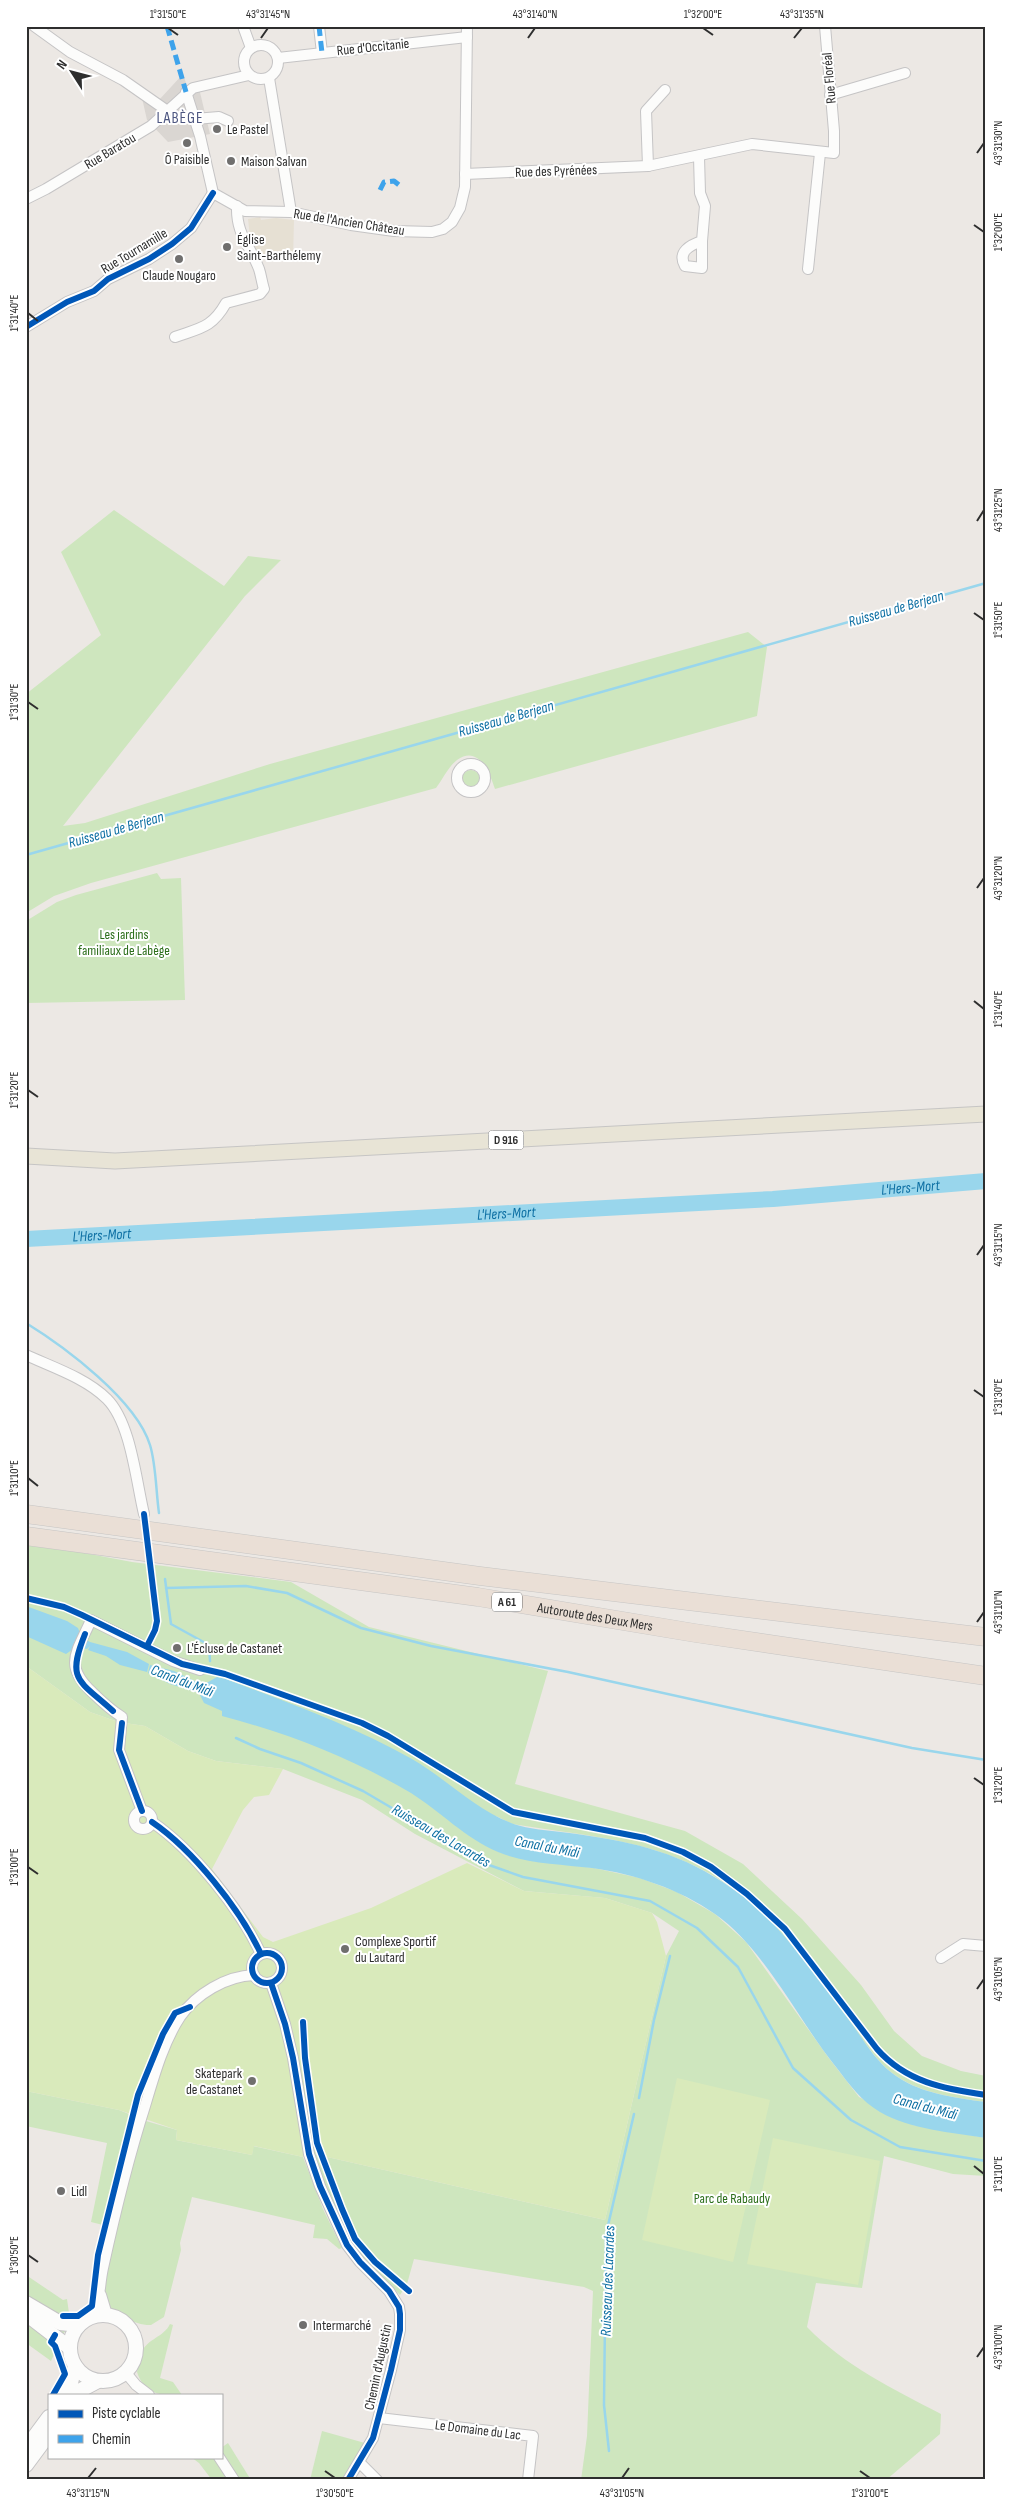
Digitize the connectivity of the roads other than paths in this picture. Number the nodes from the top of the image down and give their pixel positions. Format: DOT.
graph roads {
  1 [pos="34,26"];
  2 [pos="243,26"];
  3 [pos="319,26"];
  4 [pos="825,26"];
  5 [pos="467,31"];
  6 [pos="251,48"];
  7 [pos="322,53"];
  8 [pos="278,58"];
  9 [pos="905,73"];
  10 [pos="249,75"];
  11 [pos="269,78"];
  12 [pos="665,90"];
  13 [pos="186,92"];
  14 [pos="830,95"];
  15 [pos="166,110"];
  16 [pos="196,119"];
  17 [pos="228,121"];
  18 [pos="820,153"];
  19 [pos="699,156"];
  20 [pos="648,166"];
  21 [pos="465,174"];
  22 [pos="212,193"];
  23 [pos="26,199"];
  24 [pos="237,206"];
  25 [pos="291,212"];
  26 [pos="702,241"];
  27 [pos="808,270"];
  28 [pos="26,327"];
  29 [pos="175,337"];
  30 [pos="986,1114"];
  31 [pos="26,1156"];
  32 [pos="26,1355"];
  33 [pos="26,1514"];
  34 [pos="144,1514"];
  35 [pos="26,1536"];
  36 [pos="986,1638"];
  37 [pos="200,1670"];
  38 [pos="986,1676"];
  39 [pos="142,1811"];
  40 [pos="152,1822"];
  41 [pos="986,1946"];
  42 [pos="261,1954"];
  43 [pos="941,1958"];
  44 [pos="254,1976"];
  45 [pos="271,1983"];
  46 [pos="26,2303"];
  47 [pos="26,2314"];
  48 [pos="100,2315"];
  49 [pos="79,2324"];
  50 [pos="70,2348"];
  51 [pos="75,2366"];
  52 [pos="126,2373"];
  53 [pos="98,2382"];
  54 [pos="66,2394"];
  55 [pos="78,2394"];
  56 [pos="148,2394"];
  57 [pos="48,2418"];
  58 [pos="379,2418"];
  59 [pos="48,2435"];
  60 [pos="26,2448"];
  61 [pos="220,2458"];
  62 [pos="360,2462"];
  63 [pos="26,2465"];
  64 [pos="234,2480"];
  65 [pos="348,2480"];
  66 [pos="377,2480"];
  67 [pos="528,2480"];
  1 -- 15 [label="street"];
  2 -- 6 [label="street"];
  3 -- 7 [label="street"];
  4 -- 14 [label="street, Rue Floréal"];
  5 -- 7 [label="street, Rue d'Occitanie"];
  5 -- 21 [label="street, Rue de l'Ancien Château"];
  6 -- 8 [label="street"];
  6 -- 10 [label="street"];
  7 -- 8 [label="street, Rue d'Occitanie"];
  8 -- 11 [label="street"];
  9 -- 14 [label="street"];
  10 -- 11 [label="street"];
  10 -- 13 [label="street"];
  11 -- 25 [label="street"];
  12 -- 20 [label="street"];
  13 -- 15 [label="street, Rue Baratou"];
  13 -- 16 [label="street"];
  14 -- 18 [label="street, Rue Floréal"];
  15 -- 23 [label="street, Rue Baratou"];
  16 -- 17 [label="street"];
  16 -- 22 [label="street"];
  18 -- 19 [label="street, Rue des Pyrénées"];
  18 -- 27 [label="street"];
  19 -- 20 [label="street, Rue des Pyrénées"];
  19 -- 26 [label="street"];
  20 -- 21 [label="street, Rue des Pyrénées"];
  21 -- 25 [label="street, Rue de l'Ancien Château"];
  22 -- 24 [label="street, Rue de l'Ancien Château"];
  22 -- 28 [label="street, Rue Tournamille"];
  24 -- 25 [label="street, Rue de l'Ancien Château"];
  24 -- 29 [label="street"];
  30 -- 31 [label="main road, D 916"];
  32 -- 34 [label="street"];
  33 -- 36 [label="highway, Autoroute des Deux Mers / A 61"];
  35 -- 38 [label="highway, Autoroute des Deux Mers / A 61"];
  37 -- 39 [label="street"];
  39 -- 40 [label="street"];
  39 -- 40 [label="street"];
  40 -- 42 [label="street"];
  41 -- 43 [label="street"];
  42 -- 44 [label="street"];
  42 -- 45 [label="street"];
  44 -- 45 [label="street"];
  44 -- 48 [label="street"];
  45 -- 58 [label="street, Chemin d'Augustin"];
  46 -- 49 [label="street"];
  47 -- 50 [label="street"];
  48 -- 49 [label="street"];
  48 -- 52 [label="street"];
  49 -- 50 [label="street"];
  50 -- 51 [label="street"];
  51 -- 53 [label="street"];
  51 -- 54 [label="street"];
  52 -- 53 [label="street"];
  52 -- 56 [label="street"];
  53 -- 55 [label="street"];
  57 -- 60 [label="street"];
  58 -- 62 [label="street, Chemin d'Augustin"];
  58 -- 67 [label="street, Le Domaine du Lac"];
  59 -- 63 [label="street"];
  61 -- 64 [label="street"];
  62 -- 65 [label="street, Chemin d'Augustin"];
  62 -- 66 [label="street"];
}
